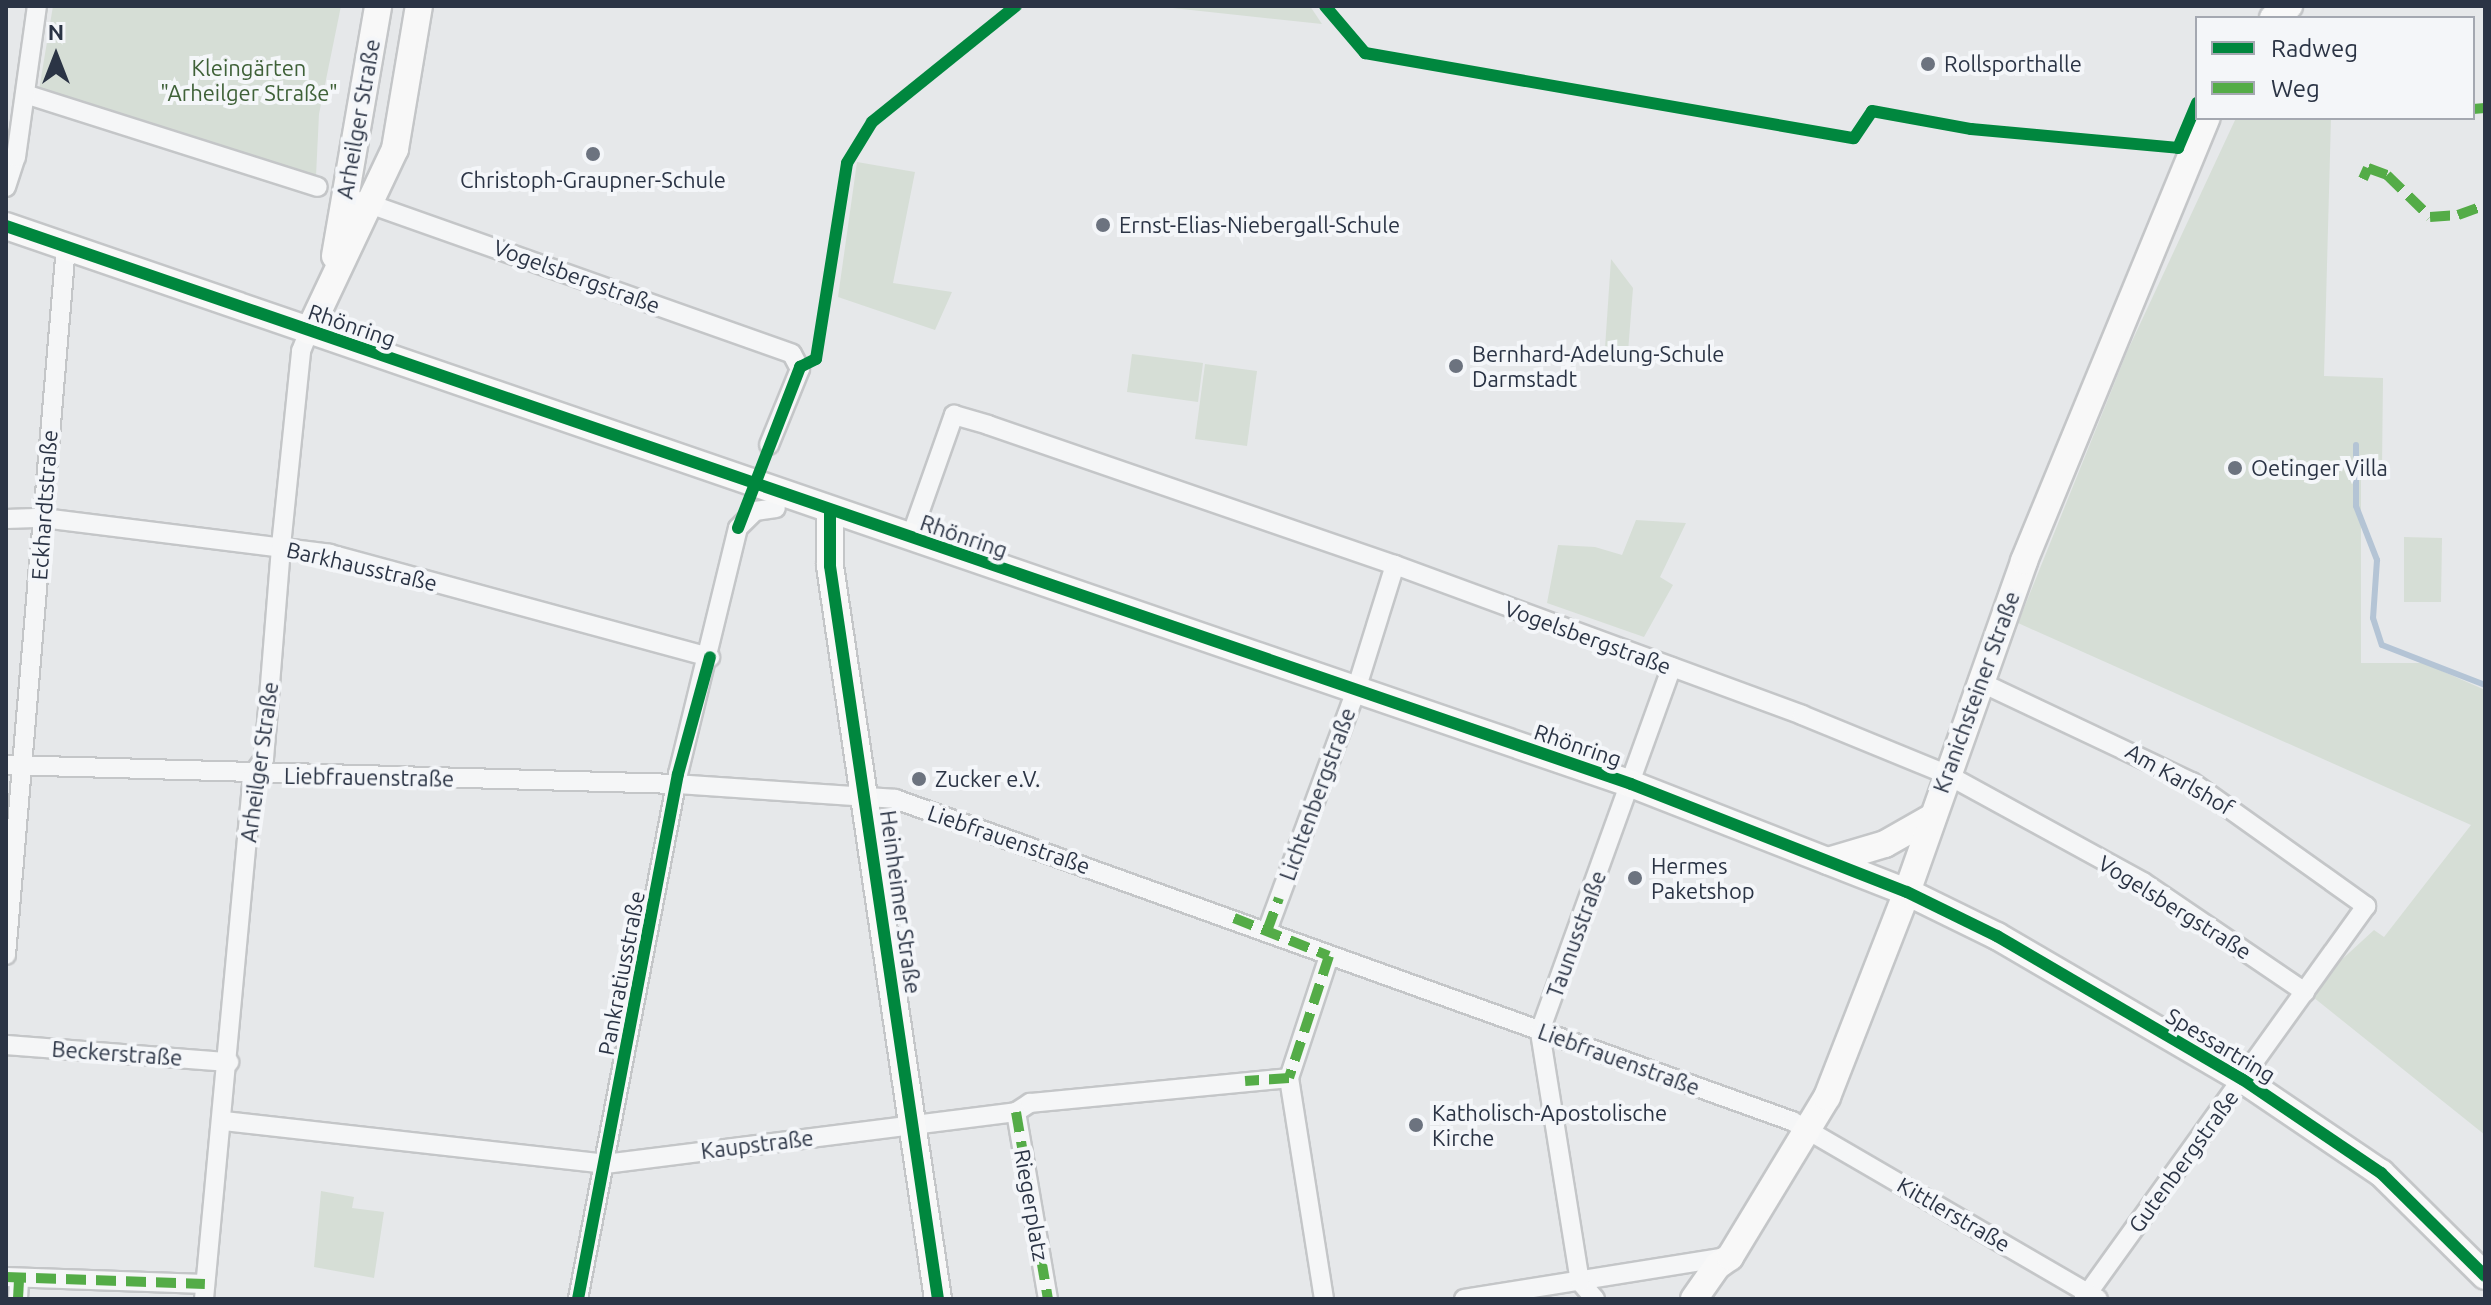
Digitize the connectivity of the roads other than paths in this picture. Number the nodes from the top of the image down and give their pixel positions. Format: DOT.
graph roads {
  1 [pos="37,6"];
  2 [pos="378,6"];
  3 [pos="419,6"];
  4 [pos="25,94"];
  5 [pos="2206,120"];
  6 [pos="6,187"];
  7 [pos="318,187"];
  8 [pos="345,197"];
  9 [pos="371,204"];
  10 [pos="6,226"];
  11 [pos="66,246"];
  12 [pos="331,279"];
  13 [pos="309,331"];
  14 [pos="769,445"];
  15 [pos="646,448"];
  16 [pos="776,508"];
  17 [pos="830,511"];
  18 [pos="43,518"];
  19 [pos="6,519"];
  20 [pos="910,539"];
  21 [pos="281,546"];
  22 [pos="829,553"];
  23 [pos="1395,565"];
  24 [pos="710,657"];
  25 [pos="1672,667"];
  26 [pos="1978,681"];
  27 [pos="1356,690"];
  28 [pos="14,765"];
  29 [pos="253,774"];
  30 [pos="1946,774"];
  31 [pos="676,784"];
  32 [pos="1631,784"];
  33 [pos="865,794"];
  34 [pos="1931,818"];
  35 [pos="1828,861"];
  36 [pos="1907,892"];
  37 [pos="2366,906"];
  38 [pos="1267,931"];
  39 [pos="6,955"];
  40 [pos="1329,956"];
  41 [pos="2305,992"];
  42 [pos="1540,1031"];
  43 [pos="6,1045"];
  44 [pos="229,1062"];
  45 [pos="1289,1078"];
  46 [pos="2242,1079"];
  47 [pos="1016,1112"];
  48 [pos="224,1121"];
  49 [pos="912,1125"];
  50 [pos="1809,1128"];
  51 [pos="605,1164"];
  52 [pos="1730,1257"];
  53 [pos="2485,1276"];
  54 [pos="13,1277"];
  55 [pos="1580,1282"];
  56 [pos="205,1291"];
  57 [pos="2090,1297"];
  58 [pos="18,1299"];
  59 [pos="578,1299"];
  60 [pos="938,1299"];
  61 [pos="1048,1299"];
  62 [pos="1324,1299"];
  63 [pos="1464,1299"];
  64 [pos="1595,1299"];
  65 [pos="1694,1299"];
  66 [pos="1708,1299"];
  1 -- 4 [label="street"];
  2 -- 8 [label="main road, Arheilger Straße"];
  3 -- 9 [label="main road, Arheilger Straße"];
  4 -- 6 [label="street"];
  4 -- 7 [label="street"];
  5 -- 26 [label="main road, Kranichsteiner Straße"];
  8 -- 9 [label="street, Vogelsbergstraße"];
  8 -- 12 [label="main road, Arheilger Straße"];
  9 -- 12 [label="main road, Arheilger Straße"];
  9 -- 14 [label="street, Vogelsbergstraße"];
  10 -- 11 [label="main road, Rhönring"];
  11 -- 13 [label="main road, Rhönring"];
  11 -- 18 [label="street, Eckhardtstraße"];
  12 -- 13 [label="main road, Arheilger Straße"];
  13 -- 15 [label="main road, Rhönring"];
  13 -- 21 [label="street, Arheilger Straße"];
  15 -- 16 [label="main road"];
  15 -- 17 [label="main road, Rhönring"];
  16 -- 22 [label="main road"];
  16 -- 24 [label="street, Pankratiusstraße"];
  17 -- 20 [label="main road, Rhönring"];
  17 -- 22 [label="main road, Heinheimer Straße"];
  18 -- 19 [label="street, Barkhausstraße"];
  18 -- 21 [label="street, Barkhausstraße"];
  18 -- 28 [label="street, Eckhardtstraße"];
  20 -- 23 [label="street, Vogelsbergstraße"];
  20 -- 27 [label="main road, Rhönring"];
  21 -- 24 [label="street, Barkhausstraße"];
  21 -- 29 [label="street, Arheilger Straße"];
  22 -- 33 [label="main road, Heinheimer Straße"];
  23 -- 25 [label="street, Vogelsbergstraße"];
  23 -- 27 [label="street, Lichtenbergstraße"];
  24 -- 31 [label="street, Pankratiusstraße"];
  25 -- 30 [label="street, Vogelsbergstraße"];
  25 -- 32 [label="street, Taunusstraße"];
  26 -- 30 [label="main road, Kranichsteiner Straße"];
  26 -- 37 [label="street, Am Karlshof"];
  27 -- 32 [label="main road, Rhönring"];
  27 -- 38 [label="street, Lichtenbergstraße"];
  28 -- 29 [label="street, Liebfrauenstraße"];
  28 -- 39 [label="street, Eckhardtstraße"];
  29 -- 31 [label="street, Liebfrauenstraße"];
  29 -- 44 [label="street, Arheilger Straße"];
  30 -- 34 [label="main road, Kranichsteiner Straße"];
  30 -- 41 [label="street, Vogelsbergstraße"];
  31 -- 33 [label="street, Liebfrauenstraße"];
  31 -- 51 [label="street, Pankratiusstraße"];
  32 -- 35 [label="main road, Rhönring"];
  32 -- 42 [label="street, Taunusstraße"];
  33 -- 38 [label="street, Liebfrauenstraße"];
  33 -- 49 [label="main road, Heinheimer Straße"];
  34 -- 35 [label="main road"];
  34 -- 36 [label="main road, Kranichsteiner Straße"];
  35 -- 36 [label="main road, Rhönring"];
  36 -- 46 [label="main road, Spessartring"];
  36 -- 50 [label="main road, Kranichsteiner Straße"];
  37 -- 41 [label="street, Gutenbergstraße"];
  38 -- 40 [label="street, Liebfrauenstraße"];
  40 -- 42 [label="street, Liebfrauenstraße"];
  40 -- 45 [label="street"];
  41 -- 46 [label="street, Gutenbergstraße"];
  42 -- 50 [label="street, Liebfrauenstraße"];
  42 -- 55 [label="street, Taunusstraße"];
  43 -- 44 [label="street, Beckerstraße"];
  44 -- 48 [label="street, Arheilger Straße"];
  45 -- 47 [label="street, Kaupstraße"];
  45 -- 62 [label="street"];
  46 -- 53 [label="main road, Spessartring"];
  46 -- 57 [label="street, Gutenbergstraße"];
  47 -- 49 [label="street, Kaupstraße"];
  47 -- 61 [label="street, Riegerplatz"];
  48 -- 51 [label="street, Kaupstraße"];
  48 -- 56 [label="street, Arheilger Straße"];
  49 -- 51 [label="street, Kaupstraße"];
  49 -- 60 [label="main road, Heinheimer Straße"];
  50 -- 52 [label="main road, Kranichsteiner Straße"];
  50 -- 57 [label="street, Kittlerstraße"];
  51 -- 59 [label="street, Pankratiusstraße"];
  52 -- 55 [label="street"];
  52 -- 65 [label="main road, Kranichsteiner Straße"];
  52 -- 66 [label="main road, Kranichsteiner Straße"];
  54 -- 56 [label="street"];
  54 -- 58 [label="street"];
  55 -- 63 [label="street"];
  55 -- 64 [label="street"];
}
